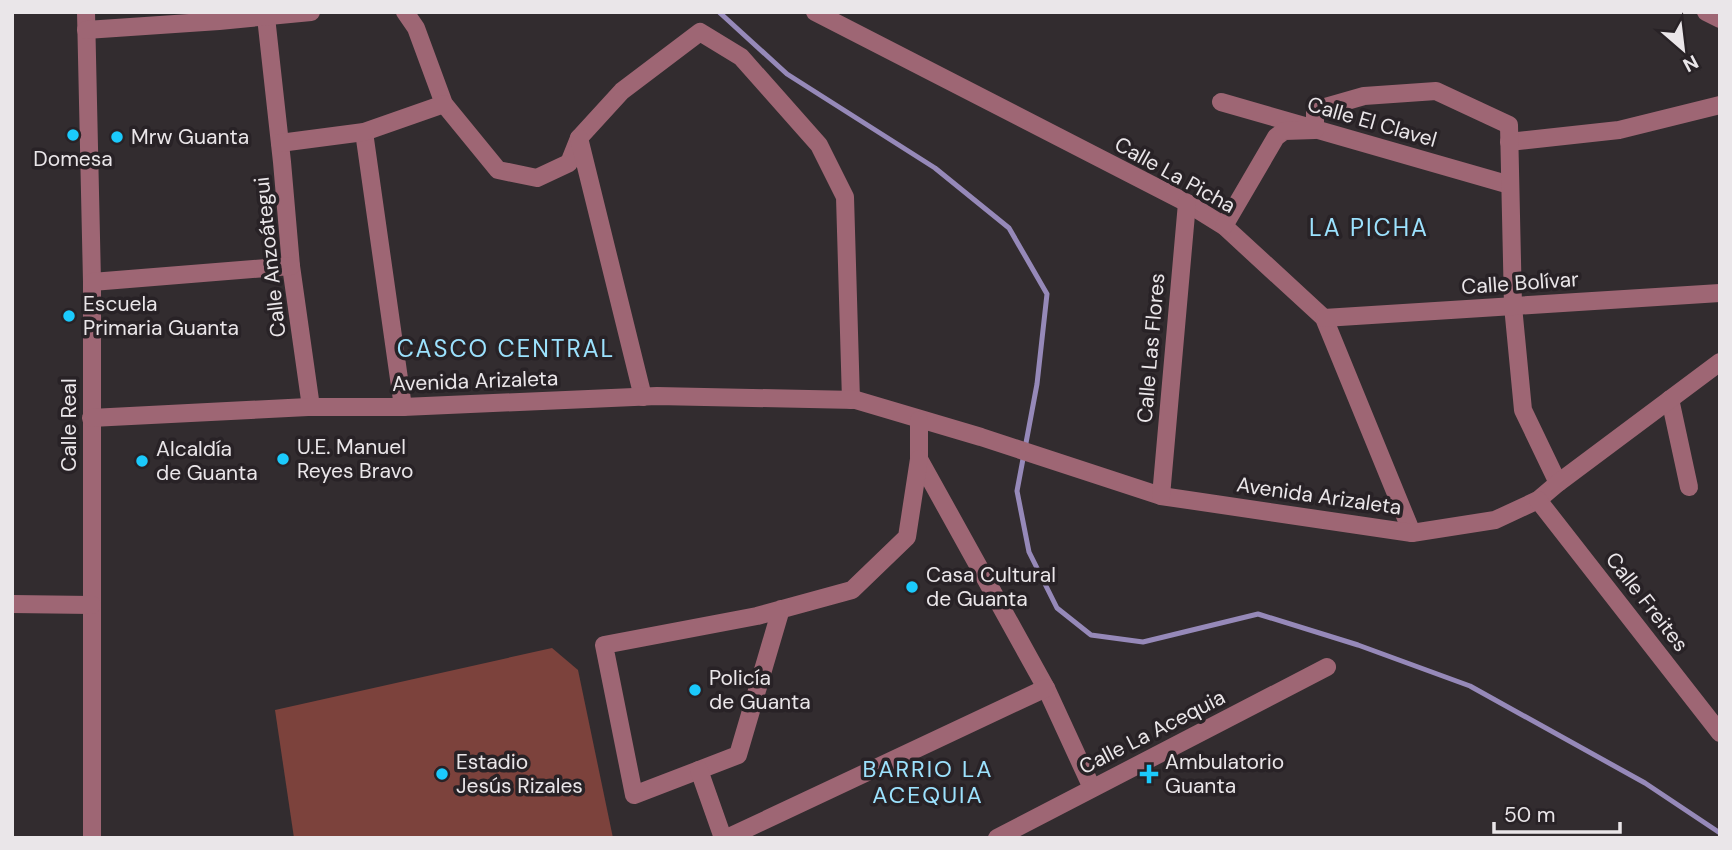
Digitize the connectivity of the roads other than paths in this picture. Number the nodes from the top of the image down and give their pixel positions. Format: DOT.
graph roads {
  1 [pos="311,12"];
  2 [pos="405,12"];
  3 [pos="815,12"];
  4 [pos="1706,12"];
  5 [pos="219,17"];
  6 [pos="266,18"];
  7 [pos="1720,19"];
  8 [pos="86,21"];
  9 [pos="1221,102"];
  10 [pos="444,104"];
  11 [pos="1720,105"];
  12 [pos="1315,130"];
  13 [pos="364,132"];
  14 [pos="579,138"];
  15 [pos="1509,142"];
  16 [pos="280,143"];
  17 [pos="1510,185"];
  18 [pos="1187,203"];
  19 [pos="1224,226"];
  20 [pos="291,266"];
  21 [pos="92,282"];
  22 [pos="1720,293"];
  23 [pos="1513,306"];
  24 [pos="1324,318"];
  25 [pos="1720,362"];
  26 [pos="643,397"];
  27 [pos="1670,399"];
  28 [pos="851,400"];
  29 [pos="311,407"];
  30 [pos="403,407"];
  31 [pos="91,418"];
  32 [pos="919,420"];
  33 [pos="919,459"];
  34 [pos="1558,483"];
  35 [pos="1689,487"];
  36 [pos="1161,496"];
  37 [pos="1538,500"];
  38 [pos="1412,533"];
  39 [pos="12,604"];
  40 [pos="92,605"];
  41 [pos="781,609"];
  42 [pos="1327,667"];
  43 [pos="1046,688"];
  44 [pos="1720,733"];
  45 [pos="699,770"];
  46 [pos="1092,788"];
  47 [pos="92,838"];
  48 [pos="725,838"];
  49 [pos="997,838"];
  1 -- 6 [label="street"];
  2 -- 10 [label="street"];
  3 -- 18 [label="street, Calle La Picha"];
  4 -- 7 [label="street"];
  5 -- 6 [label="street"];
  5 -- 8 [label="street"];
  6 -- 16 [label="street, Calle Anzoátegui"];
  8 -- 21 [label="street, Calle Real"];
  9 -- 12 [label="street, Calle El Clavel"];
  10 -- 13 [label="street"];
  10 -- 14 [label="street"];
  11 -- 15 [label="street"];
  12 -- 15 [label="street"];
  12 -- 17 [label="street, Calle El Clavel"];
  12 -- 19 [label="street"];
  13 -- 16 [label="street"];
  13 -- 30 [label="street"];
  14 -- 26 [label="street"];
  14 -- 28 [label="street"];
  15 -- 17 [label="street"];
  16 -- 20 [label="street, Calle Anzoátegui"];
  17 -- 23 [label="street"];
  18 -- 19 [label="street, Calle La Picha"];
  18 -- 36 [label="street, Calle Las Flores"];
  19 -- 24 [label="street, Calle La Picha"];
  20 -- 21 [label="street"];
  20 -- 29 [label="street, Calle Anzoátegui"];
  21 -- 31 [label="street, Calle Real"];
  22 -- 23 [label="street, Calle Bolívar"];
  23 -- 24 [label="street, Calle Bolívar"];
  23 -- 34 [label="street"];
  24 -- 38 [label="street, Calle La Picha"];
  25 -- 27 [label="street, Avenida Arizaleta"];
  26 -- 28 [label="street, Avenida Arizaleta"];
  26 -- 30 [label="street, Avenida Arizaleta"];
  27 -- 34 [label="street, Avenida Arizaleta"];
  27 -- 35 [label="street"];
  28 -- 32 [label="street, Avenida Arizaleta"];
  29 -- 30 [label="street, Avenida Arizaleta"];
  29 -- 31 [label="street, Avenida Arizaleta"];
  31 -- 40 [label="street, Calle Real"];
  32 -- 33 [label="street"];
  32 -- 36 [label="street, Avenida Arizaleta"];
  33 -- 41 [label="street"];
  33 -- 43 [label="street"];
  34 -- 37 [label="street, Avenida Arizaleta"];
  36 -- 38 [label="street, Avenida Arizaleta"];
  37 -- 38 [label="street, Avenida Arizaleta"];
  37 -- 44 [label="street, Calle Freites"];
  39 -- 40 [label="street"];
  40 -- 47 [label="street, Calle Real"];
  41 -- 45 [label="street"];
  41 -- 45 [label="street"];
  42 -- 46 [label="street, Calle La Acequia"];
  43 -- 46 [label="street"];
  43 -- 48 [label="street"];
  45 -- 48 [label="street"];
  46 -- 49 [label="street, Calle La Acequia"];
}
